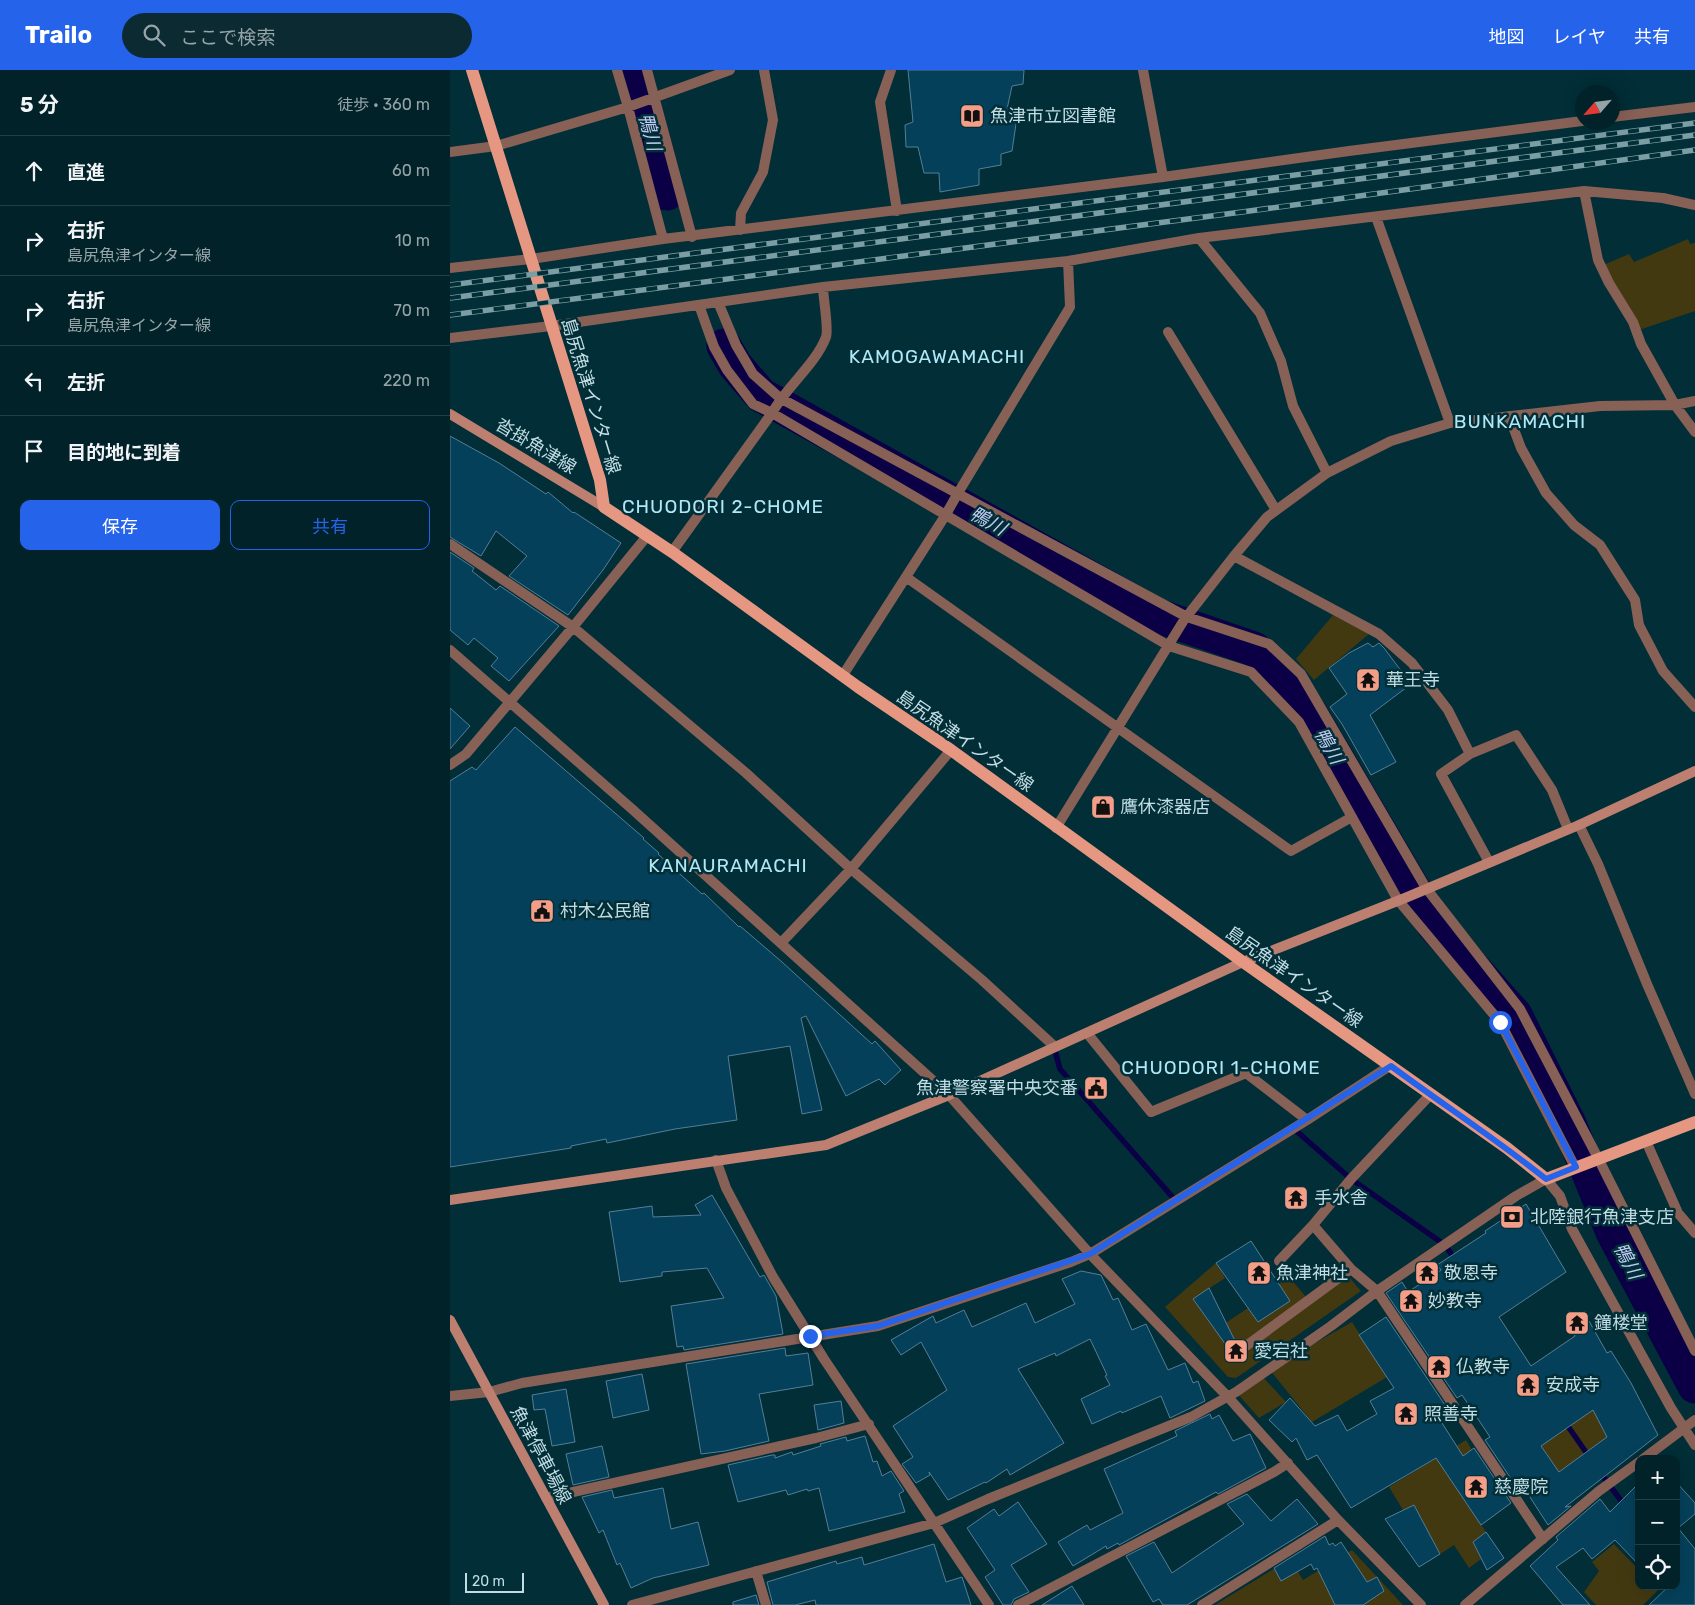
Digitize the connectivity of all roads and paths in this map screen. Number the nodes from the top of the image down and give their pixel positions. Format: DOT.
graph roads {
  1 [pos="472,70"];
  2 [pos="617,70"];
  3 [pos="647,70"];
  4 [pos="730,70"];
  5 [pos="764,70"];
  6 [pos="891,70"];
  7 [pos="1143,70"];
  8 [pos="653,99"];
  9 [pos="631,106"];
  10 [pos="1695,106"];
  11 [pos="1620,116"];
  12 [pos="1575,122"];
  13 [pos="496,146"];
  14 [pos="450,152"];
  15 [pos="1163,178"];
  16 [pos="1584,191"];
  17 [pos="1695,205"];
  18 [pos="898,211"];
  19 [pos="1376,217"];
  20 [pos="740,230"];
  21 [pos="692,236"];
  22 [pos="1199,238"];
  23 [pos="663,239"];
  24 [pos="531,259"];
  25 [pos="1068,261"];
  26 [pos="450,268"];
  27 [pos="823,287"];
  28 [pos="718,302"];
  29 [pos="699,305"];
  30 [pos="551,326"];
  31 [pos="1168,332"];
  32 [pos="450,338"];
  33 [pos="780,398"];
  34 [pos="1695,401"];
  35 [pos="1675,405"];
  36 [pos="772,413"];
  37 [pos="450,414"];
  38 [pos="1510,416"];
  39 [pos="1450,423"];
  40 [pos="1695,432"];
  41 [pos="1327,473"];
  42 [pos="604,507"];
  43 [pos="1276,510"];
  44 [pos="647,536"];
  45 [pos="450,544"];
  46 [pos="672,552"];
  47 [pos="1234,556"];
  48 [pos="906,576"];
  49 [pos="1186,619"];
  50 [pos="573,627"];
  51 [pos="1170,644"];
  52 [pos="450,650"];
  53 [pos="843,675"];
  54 [pos="510,701"];
  55 [pos="1695,707"];
  56 [pos="1119,727"];
  57 [pos="951,750"];
  58 [pos="1470,754"];
  59 [pos="450,765"];
  60 [pos="1695,771"];
  61 [pos="1352,817"];
  62 [pos="1579,825"];
  63 [pos="1056,828"];
  64 [pos="1568,829"];
  65 [pos="1490,862"];
  66 [pos="851,869"];
  67 [pos="1426,888"];
  68 [pos="1402,899"];
  69 [pos="781,943"];
  70 [pos="1243,962"];
  71 [pos="1087,1033"];
  72 [pos="1054,1046"];
  73 [pos="1391,1066"];
  74 [pos="949,1094"];
  75 [pos="1695,1094"];
  76 [pos="1430,1095"];
  77 [pos="1307,1120"];
  78 [pos="1695,1122"];
  79 [pos="1646,1141"];
  80 [pos="1598,1158"];
  81 [pos="716,1160"];
  82 [pos="1576,1167"];
  83 [pos="1546,1179"];
  84 [pos="450,1200"];
  85 [pos="1313,1225"];
  86 [pos="1695,1233"];
  87 [pos="1090,1254"];
  88 [pos="1279,1261"];
  89 [pos="1351,1269"];
  90 [pos="1377,1291"];
  91 [pos="450,1320"];
  92 [pos="810,1336"];
  93 [pos="1246,1346"];
  94 [pos="1695,1351"];
  95 [pos="489,1392"];
  96 [pos="450,1396"];
  97 [pos="1228,1397"];
  98 [pos="1695,1420"];
  99 [pos="869,1424"];
  100 [pos="1684,1429"];
  101 [pos="1695,1445"];
  102 [pos="1648,1455"];
  103 [pos="1288,1463"];
  104 [pos="1635,1465"];
  105 [pos="546,1498"];
  106 [pos="1338,1520"];
  107 [pos="934,1523"];
  108 [pos="1543,1538"];
  109 [pos="756,1571"];
  110 [pos="604,1605"];
  111 [pos="632,1605"];
  112 [pos="766,1605"];
  113 [pos="990,1605"];
  114 [pos="1018,1605"];
  115 [pos="1202,1605"];
  116 [pos="1421,1605"];
  117 [pos="1465,1605"];
  1 -- 13 [label="main road, 島尻魚津インター線"];
  2 -- 9 [label="street"];
  3 -- 8 [label="street"];
  4 -- 8 [label="street"];
  5 -- 20 [label="street"];
  6 -- 18 [label="street"];
  7 -- 15 [label="street"];
  8 -- 9 [label="street"];
  8 -- 21 [label="street"];
  9 -- 13 [label="street"];
  9 -- 23 [label="street"];
  10 -- 11 [label="street"];
  12 -- 15 [label="street"];
  13 -- 14 [label="street"];
  13 -- 24 [label="main road, 島尻魚津インター線"];
  15 -- 18 [label="street"];
  16 -- 17 [label="street"];
  16 -- 19 [label="street"];
  16 -- 35 [label="street"];
  18 -- 20 [label="street"];
  19 -- 22 [label="street"];
  19 -- 39 [label="street"];
  20 -- 21 [label="street"];
  21 -- 23 [label="street"];
  22 -- 25 [label="street"];
  22 -- 41 [label="street"];
  23 -- 24 [label="street"];
  24 -- 26 [label="street"];
  24 -- 30 [label="main road, 島尻魚津インター線"];
  25 -- 27 [label="street"];
  25 -- 48 [label="street, bridge"];
  27 -- 28 [label="street"];
  27 -- 33 [label="street"];
  28 -- 29 [label="street"];
  28 -- 33 [label="street"];
  29 -- 30 [label="street"];
  29 -- 36 [label="street"];
  30 -- 32 [label="street"];
  30 -- 42 [label="main road, 島尻魚津インター線"];
  31 -- 43 [label="street"];
  33 -- 36 [label="street"];
  33 -- 49 [label="street"];
  34 -- 35 [label="street"];
  35 -- 38 [label="street"];
  35 -- 40 [label="street"];
  36 -- 46 [label="street"];
  36 -- 51 [label="street"];
  37 -- 42 [label="street, 沓掛魚津線"];
  38 -- 39 [label="street"];
  38 -- 55 [label="street"];
  39 -- 41 [label="street"];
  41 -- 43 [label="street"];
  42 -- 44 [label="main road, 島尻魚津インター線"];
  43 -- 47 [label="street"];
  44 -- 46 [label="main road, 島尻魚津インター線"];
  44 -- 50 [label="street"];
  45 -- 50 [label="street"];
  46 -- 53 [label="main road, 島尻魚津インター線"];
  47 -- 49 [label="street"];
  47 -- 58 [label="street"];
  48 -- 53 [label="street"];
  48 -- 56 [label="street"];
  49 -- 51 [label="street"];
  49 -- 67 [label="street"];
  50 -- 54 [label="street"];
  50 -- 66 [label="street"];
  51 -- 56 [label="street"];
  51 -- 61 [label="street"];
  52 -- 54 [label="street"];
  53 -- 57 [label="main road, 島尻魚津インター線"];
  54 -- 59 [label="street"];
  54 -- 69 [label="street"];
  56 -- 61 [label="street"];
  56 -- 63 [label="street"];
  57 -- 63 [label="main road, 島尻魚津インター線"];
  57 -- 66 [label="street"];
  58 -- 64 [label="street"];
  58 -- 65 [label="street"];
  60 -- 62 [label="street"];
  61 -- 68 [label="street"];
  62 -- 64 [label="street"];
  62 -- 75 [label="street"];
  63 -- 70 [label="main road, 島尻魚津インター線"];
  64 -- 65 [label="street"];
  65 -- 67 [label="street"];
  66 -- 69 [label="street"];
  66 -- 72 [label="street"];
  67 -- 68 [label="street"];
  67 -- 80 [label="street"];
  68 -- 70 [label="street"];
  68 -- 82 [label="street"];
  69 -- 74 [label="street"];
  70 -- 71 [label="street"];
  70 -- 73 [label="main road, 島尻魚津インター線"];
  71 -- 72 [label="street"];
  71 -- 77 [label="street"];
  72 -- 74 [label="street"];
  73 -- 76 [label="main road, 島尻魚津インター線"];
  73 -- 77 [label="street"];
  74 -- 81 [label="street"];
  74 -- 87 [label="street"];
  76 -- 83 [label="main road, 島尻魚津インター線"];
  76 -- 85 [label="street"];
  77 -- 87 [label="street"];
  78 -- 79 [label="main road"];
  79 -- 80 [label="main road"];
  79 -- 86 [label="street"];
  80 -- 82 [label="main road"];
  80 -- 94 [label="street"];
  81 -- 84 [label="street"];
  81 -- 92 [label="street"];
  82 -- 83 [label="main road"];
  83 -- 90 [label="street"];
  83 -- 100 [label="street"];
  85 -- 88 [label="street"];
  85 -- 89 [label="street"];
  87 -- 92 [label="street"];
  87 -- 97 [label="street"];
  89 -- 90 [label="street"];
  89 -- 93 [label="street"];
  90 -- 97 [label="street"];
  90 -- 108 [label="street"];
  91 -- 95 [label="street, 魚津停車場線"];
  92 -- 95 [label="street"];
  92 -- 99 [label="street"];
  95 -- 96 [label="street"];
  95 -- 105 [label="street, 魚津停車場線"];
  97 -- 103 [label="street"];
  97 -- 107 [label="street"];
  98 -- 100 [label="street"];
  99 -- 105 [label="street"];
  99 -- 107 [label="street"];
  100 -- 101 [label="street"];
  100 -- 102 [label="street"];
  103 -- 106 [label="street"];
  103 -- 114 [label="street"];
  104 -- 108 [label="street"];
  105 -- 110 [label="street, 魚津停車場線"];
  106 -- 115 [label="street"];
  106 -- 116 [label="street"];
  107 -- 109 [label="street"];
  107 -- 113 [label="street"];
  108 -- 117 [label="street"];
  109 -- 111 [label="street"];
  109 -- 112 [label="street"];
}
